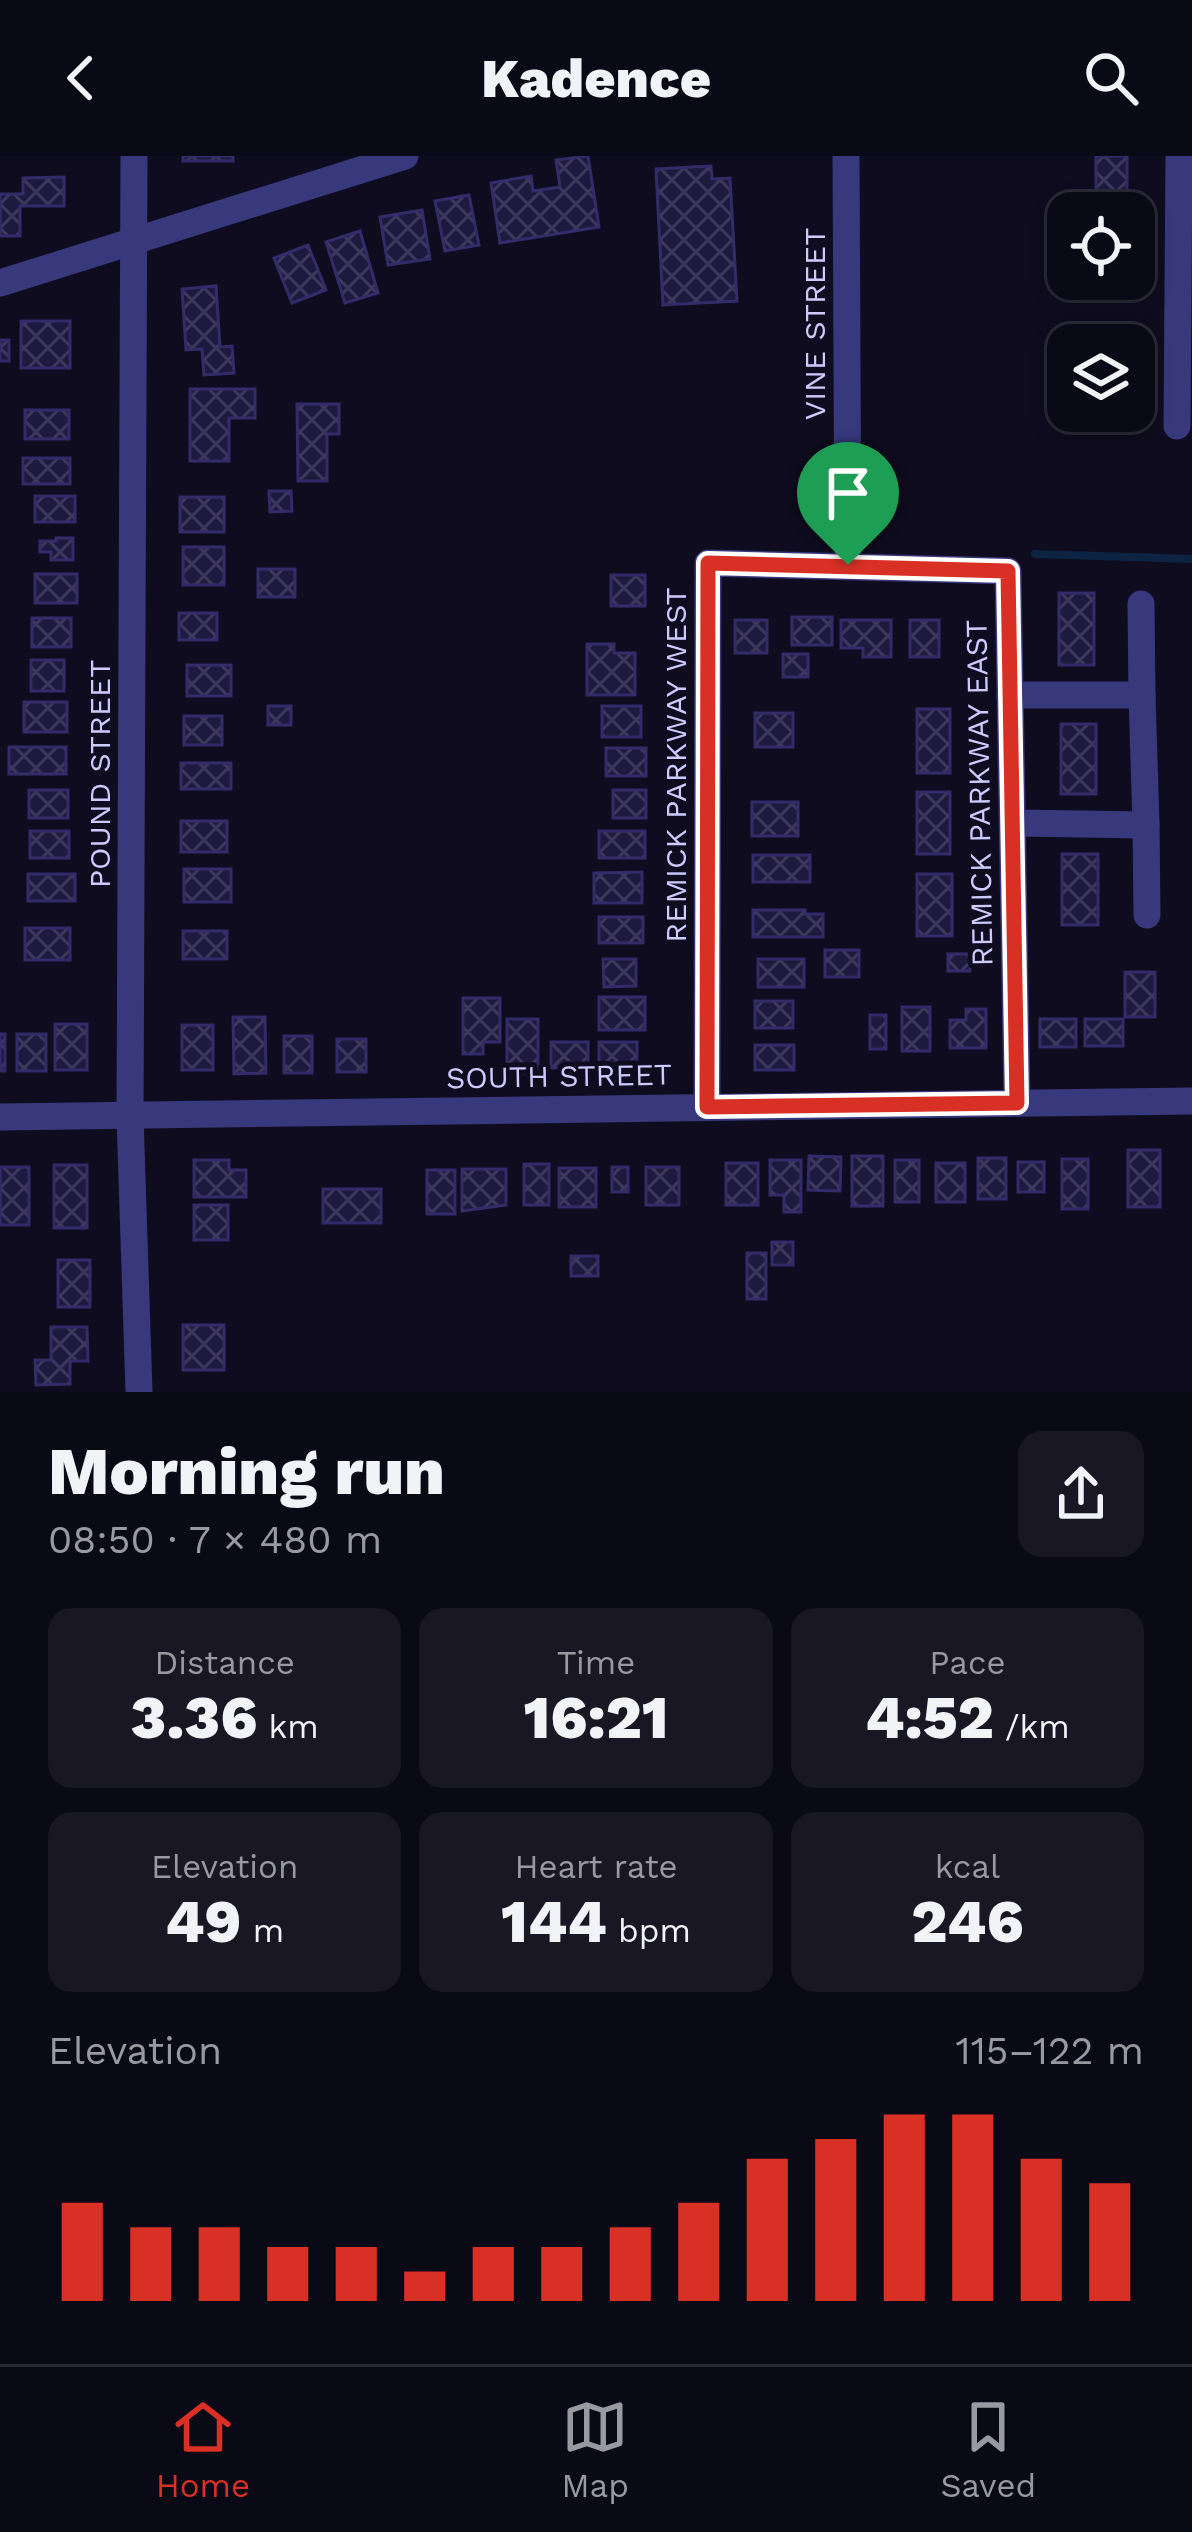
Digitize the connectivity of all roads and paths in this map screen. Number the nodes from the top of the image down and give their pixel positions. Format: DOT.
graph roads {
  1 [pos="134,156"];
  2 [pos="405,156"];
  3 [pos="846,156"];
  4 [pos="1179,156"];
  5 [pos="135,242"];
  6 [pos="0,284"];
  7 [pos="1177,426"];
  8 [pos="848,565"];
  9 [pos="1141,604"];
  10 [pos="1010,695"];
  11 [pos="1142,695"];
  12 [pos="1012,823"];
  13 [pos="1146,825"];
  14 [pos="1147,915"];
  15 [pos="1192,1101"];
  16 [pos="1017,1103"];
  17 [pos="707,1107"];
  18 [pos="130,1116"];
  19 [pos="0,1117"];
  20 [pos="139,1392"];
  1 -- 5 [label="street, POUND STREET"];
  2 -- 5 [label="street"];
  3 -- 8 [label="street, VINE STREET"];
  4 -- 7 [label="street"];
  5 -- 6 [label="street"];
  5 -- 18 [label="street, POUND STREET"];
  8 -- 10 [label="street, REMICK PARKWAY EAST"];
  8 -- 17 [label="street, REMICK PARKWAY WEST"];
  9 -- 11 [label="street"];
  10 -- 11 [label="street"];
  10 -- 12 [label="street, REMICK PARKWAY EAST"];
  11 -- 13 [label="street"];
  12 -- 13 [label="street"];
  12 -- 16 [label="street, REMICK PARKWAY EAST"];
  13 -- 14 [label="street"];
  15 -- 16 [label="street, SOUTH STREET"];
  16 -- 17 [label="street, SOUTH STREET"];
  17 -- 18 [label="street, SOUTH STREET"];
  18 -- 19 [label="street, SOUTH STREET"];
  18 -- 20 [label="street, POUND STREET"];
}
